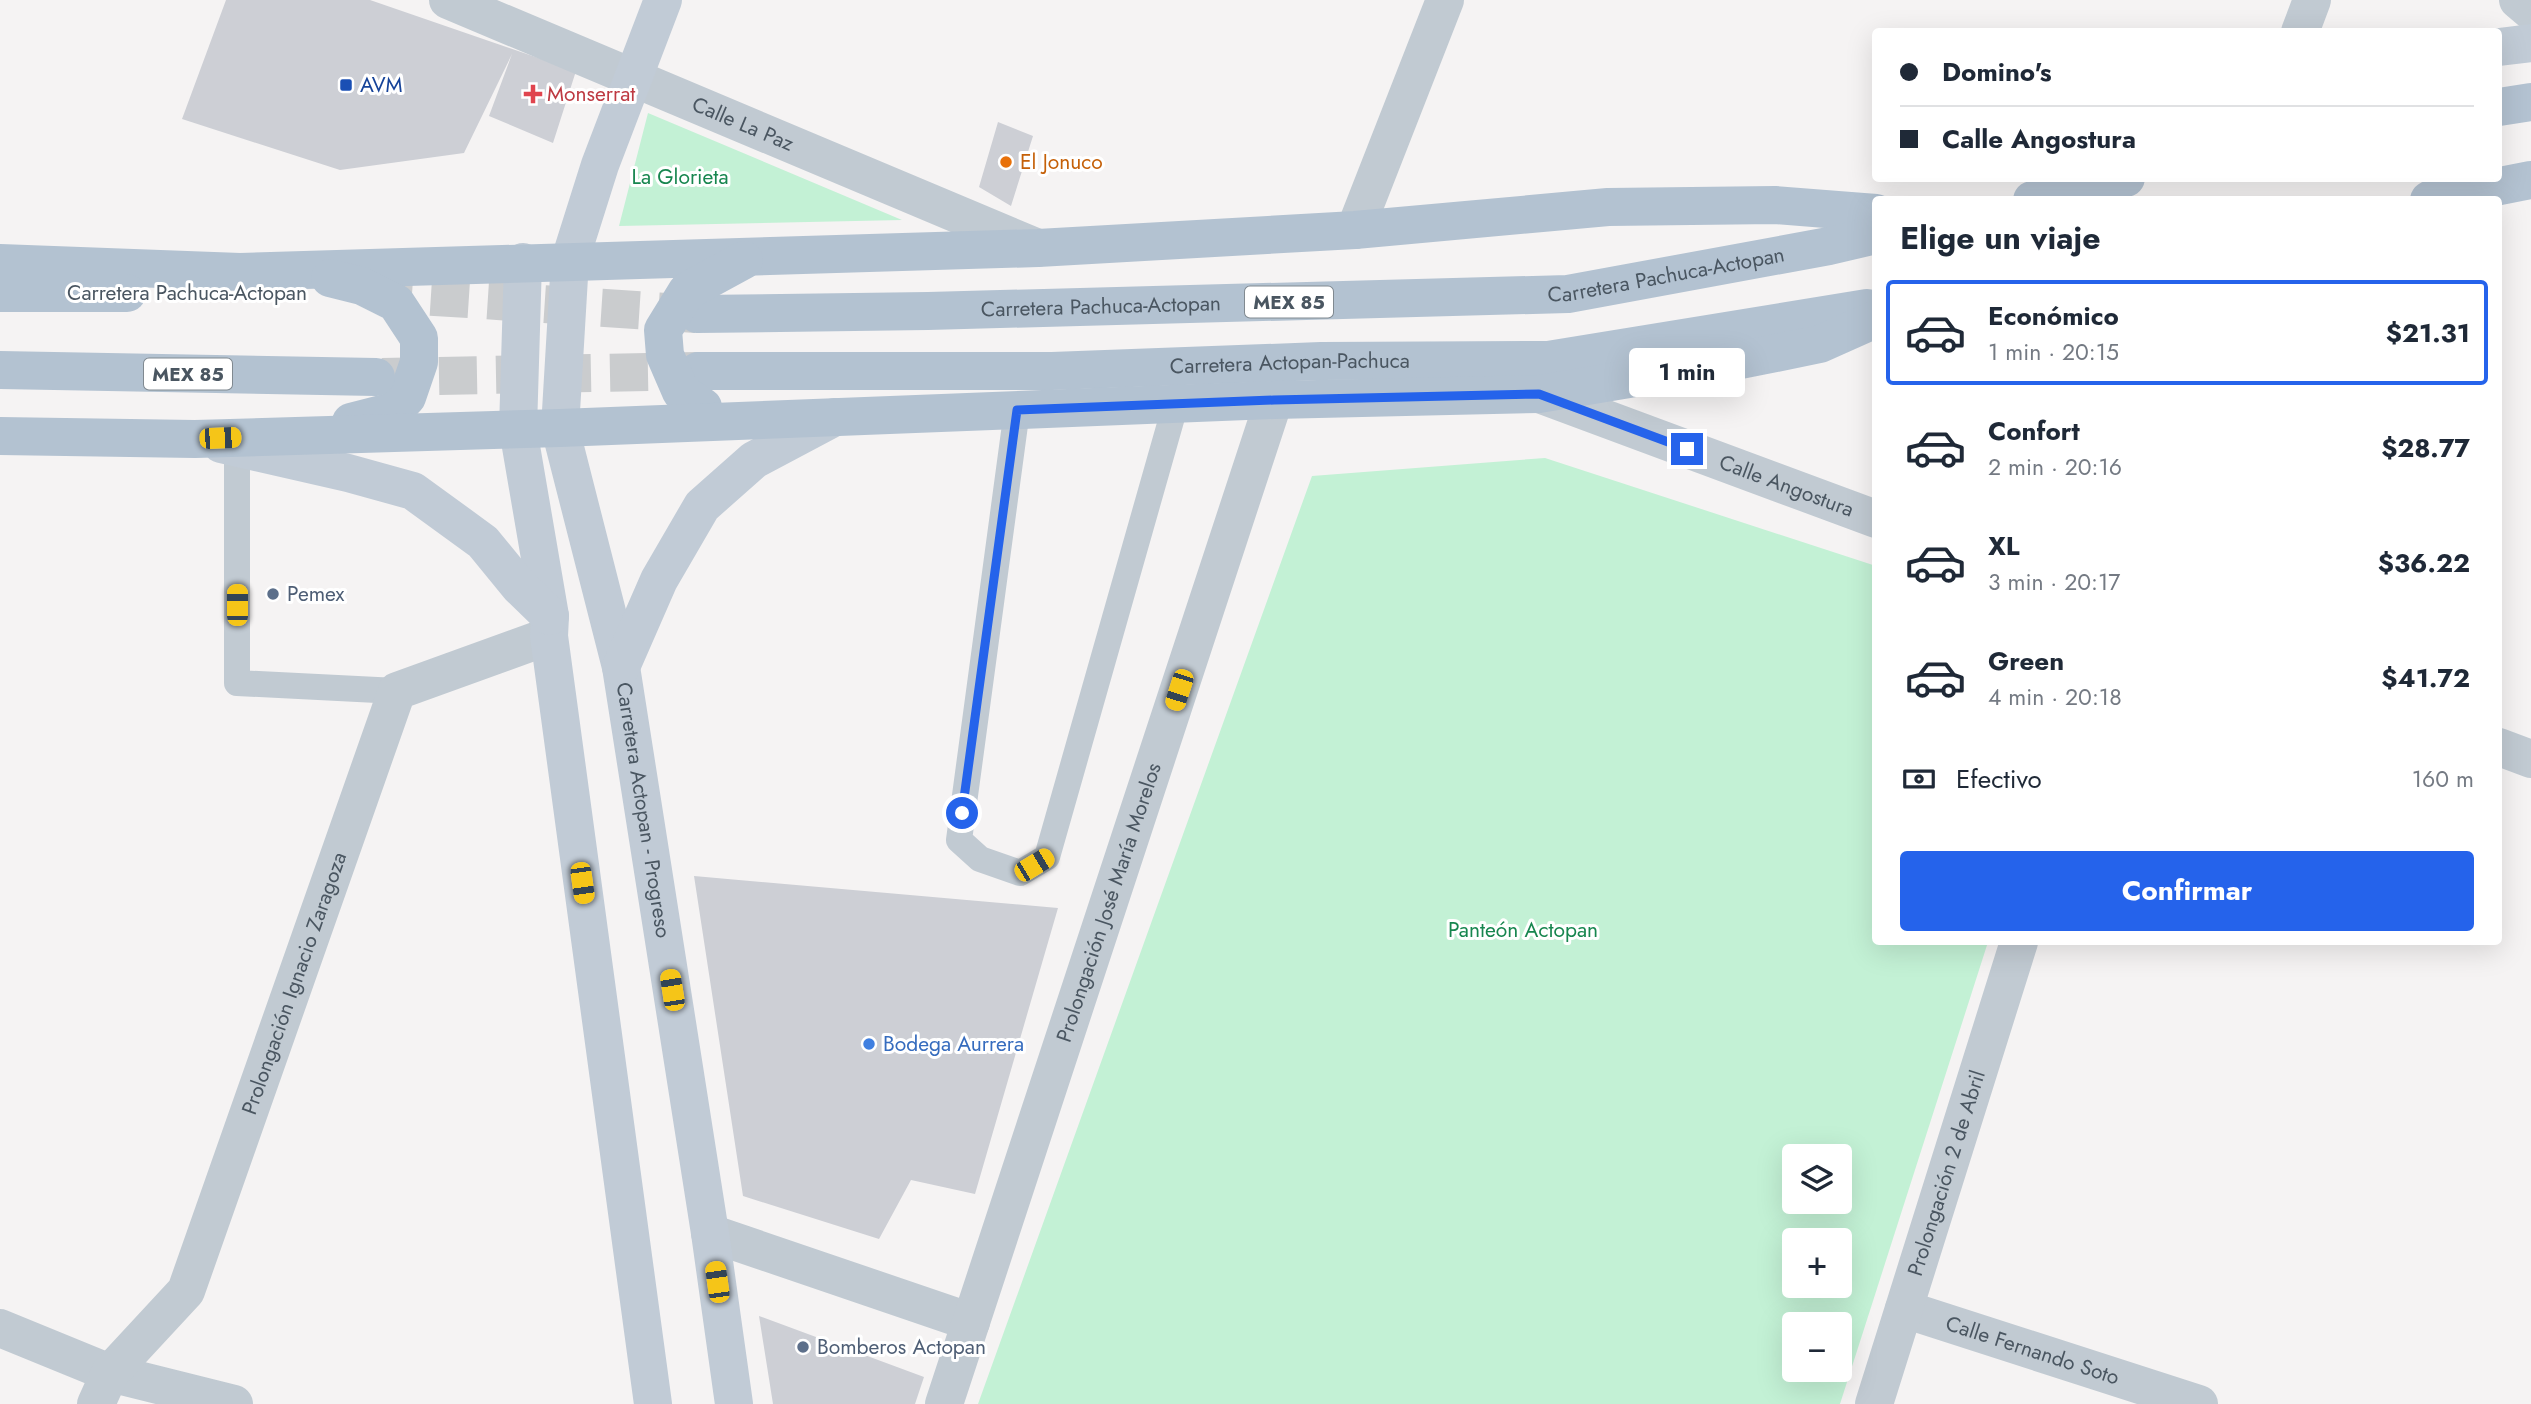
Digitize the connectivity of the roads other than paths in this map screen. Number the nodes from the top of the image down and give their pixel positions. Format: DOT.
graph roads {
  1 [pos="448,0"];
  2 [pos="663,0"];
  3 [pos="1445,0"];
  4 [pos="2312,0"];
  5 [pos="2518,0"];
  6 [pos="2531,11"];
  7 [pos="2302,28"];
  8 [pos="2531,43"];
  9 [pos="2502,47"];
  10 [pos="633,76"];
  11 [pos="2531,102"];
  12 [pos="2502,107"];
  13 [pos="2531,180"];
  14 [pos="2109,182"];
  15 [pos="2049,196"];
  16 [pos="2449,196"];
  17 [pos="1872,213"];
  18 [pos="1355,230"];
  19 [pos="1872,236"];
  20 [pos="1038,248"];
  21 [pos="749,257"];
  22 [pos="570,260"];
  23 [pos="523,262"];
  24 [pos="0,263"];
  25 [pos="296,270"];
  26 [pos="0,293"];
  27 [pos="374,293"];
  28 [pos="1872,308"];
  29 [pos="697,314"];
  30 [pos="1872,321"];
  31 [pos="0,370"];
  32 [pos="698,371"];
  33 [pos="376,377"];
  34 [pos="1539,394"];
  35 [pos="1274,400"];
  36 [pos="1176,404"];
  37 [pos="1017,410"];
  38 [pos="835,417"];
  39 [pos="743,421"];
  40 [pos="560,428"];
  41 [pos="518,429"];
  42 [pos="0,436"];
  43 [pos="295,436"];
  44 [pos="195,439"];
  45 [pos="237,447"];
  46 [pos="1872,518"];
  47 [pos="550,626"];
  48 [pos="621,667"];
  49 [pos="397,691"];
  50 [pos="2502,748"];
  51 [pos="2531,759"];
  52 [pos="2018,945"];
  53 [pos="710,1233"];
  54 [pos="1904,1309"];
  55 [pos="971,1322"];
  56 [pos="0,1328"];
  57 [pos="103,1388"];
  58 [pos="234,1404"];
  59 [pos="653,1404"];
  60 [pos="734,1404"];
  61 [pos="944,1404"];
  62 [pos="1874,1404"];
  63 [pos="2199,1404"];
  1 -- 10 [label="street, Calle La Paz"];
  2 -- 10 [label="main road, Carretera Actopan - Progreso"];
  3 -- 18 [label="street"];
  4 -- 7 [label="street"];
  5 -- 6 [label="street"];
  8 -- 9 [label="main road"];
  10 -- 20 [label="street, Calle La Paz"];
  10 -- 22 [label="main road, Carretera Actopan - Progreso"];
  11 -- 12 [label="main road"];
  13 -- 16 [label="main road"];
  14 -- 15 [label="main road"];
  17 -- 18 [label="main road"];
  18 -- 20 [label="main road"];
  19 -- 29 [label="main road, Carretera Pachuca-Actopan / MEX 85"];
  20 -- 21 [label="main road"];
  21 -- 22 [label="main road"];
  21 -- 39 [label="main road"];
  22 -- 23 [label="main road"];
  22 -- 40 [label="main road, Carretera Actopan - Progreso"];
  23 -- 25 [label="main road"];
  23 -- 41 [label="main road"];
  24 -- 25 [label="main road"];
  25 -- 43 [label="main road"];
  26 -- 27 [label="main road, Carretera Pachuca-Actopan"];
  28 -- 32 [label="main road, Carretera Actopan-Pachuca"];
  30 -- 34 [label="main road"];
  31 -- 33 [label="main road, MEX 85"];
  34 -- 35 [label="main road"];
  34 -- 46 [label="street, Calle Angostura"];
  35 -- 36 [label="main road"];
  35 -- 55 [label="street, Prolongación José María Morelos"];
  36 -- 37 [label="main road"];
  36 -- 37 [label="lane"];
  37 -- 38 [label="main road"];
  38 -- 39 [label="main road"];
  38 -- 48 [label="main road"];
  39 -- 40 [label="main road"];
  40 -- 41 [label="main road"];
  40 -- 48 [label="main road, Carretera Actopan - Progreso"];
  41 -- 43 [label="main road"];
  41 -- 47 [label="main road"];
  42 -- 44 [label="main road"];
  43 -- 44 [label="main road"];
  44 -- 45 [label="main road"];
  45 -- 47 [label="main road"];
  45 -- 49 [label="lane"];
  47 -- 49 [label="street"];
  47 -- 59 [label="main road"];
  48 -- 53 [label="main road, Carretera Actopan - Progreso"];
  49 -- 57 [label="street, Prolongación Ignacio Zaragoza"];
  50 -- 51 [label="street"];
  52 -- 54 [label="street, Prolongación 2 de Abril"];
  53 -- 55 [label="street"];
  53 -- 60 [label="main road, Carretera Actopan - Progreso"];
  54 -- 62 [label="street, Prolongación 2 de Abril"];
  54 -- 63 [label="street, Calle Fernando Soto"];
  55 -- 61 [label="street, Prolongación José María Morelos"];
  56 -- 57 [label="street"];
  57 -- 58 [label="street"];
}
